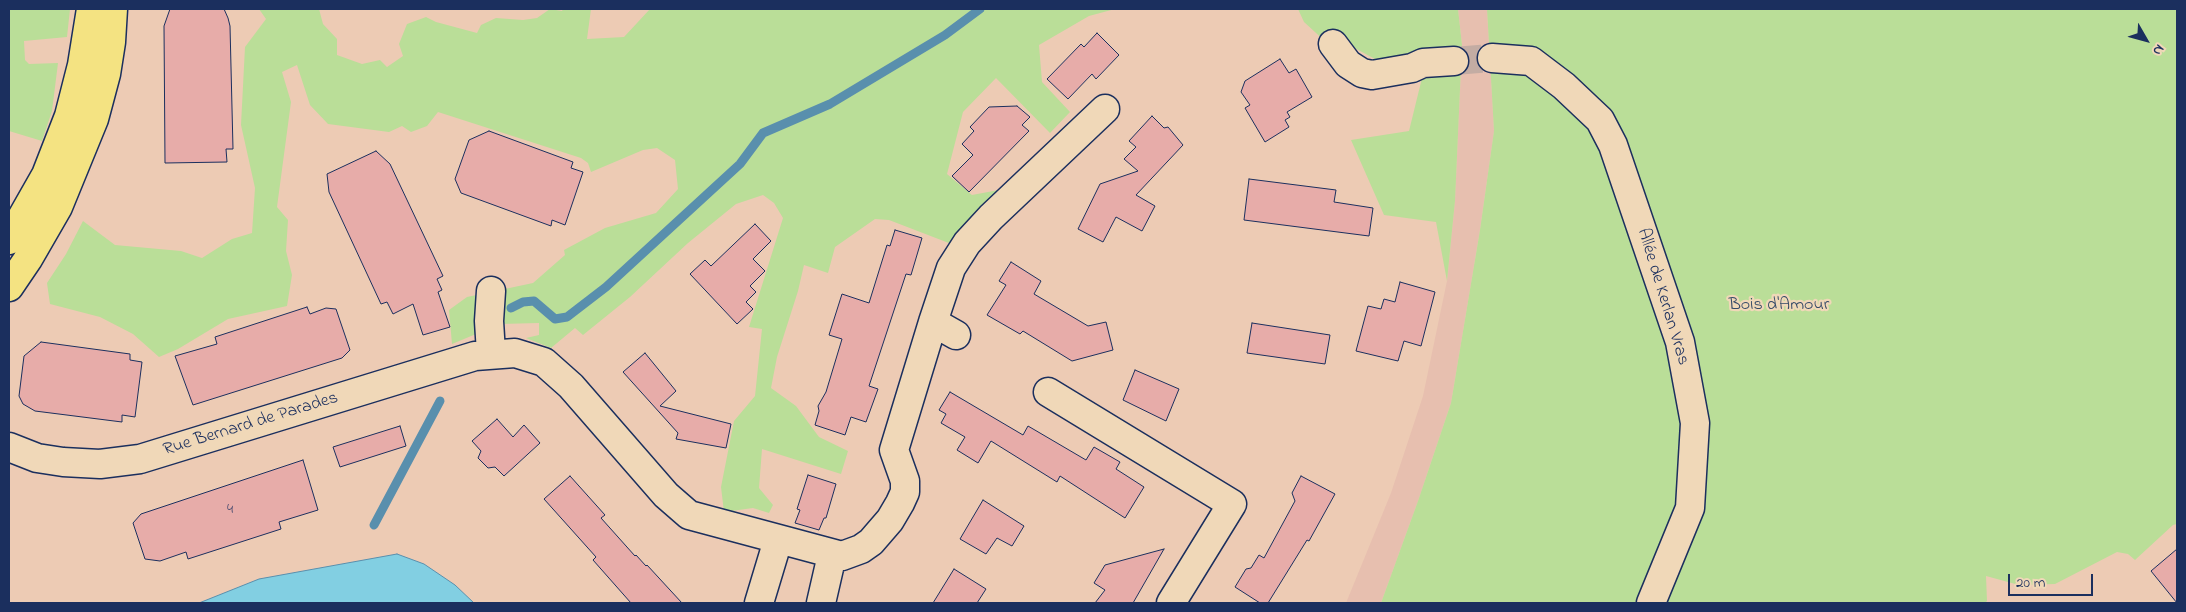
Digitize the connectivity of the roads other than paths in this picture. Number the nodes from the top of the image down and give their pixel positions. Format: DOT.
graph roads {
  1 [pos="91,9"];
  2 [pos="113,9"];
  3 [pos="1333,44"];
  4 [pos="1492,58"];
  5 [pos="1454,61"];
  6 [pos="1105,109"];
  7 [pos="9,240"];
  8 [pos="9,287"];
  9 [pos="491,291"];
  10 [pos="491,353"];
  11 [pos="1048,392"];
  12 [pos="9,447"];
  13 [pos="778,540"];
  14 [pos="832,555"];
  15 [pos="758,603"];
  16 [pos="821,603"];
  17 [pos="1171,603"];
  18 [pos="1652,603"];
  1 -- 7 [label="main road"];
  2 -- 8 [label="main road"];
  3 -- 5 [label="street"];
  4 -- 18 [label="street, Allée de Kerlan Vras"];
  6 -- 14 [label="street"];
  9 -- 10 [label="street"];
  10 -- 12 [label="street, Rue Bernard de Parades"];
  10 -- 13 [label="street, Rue Bernard de Parades"];
  11 -- 17 [label="street"];
  13 -- 14 [label="street, Rue Bernard de Parades"];
  13 -- 15 [label="street"];
  14 -- 16 [label="street"];
}
